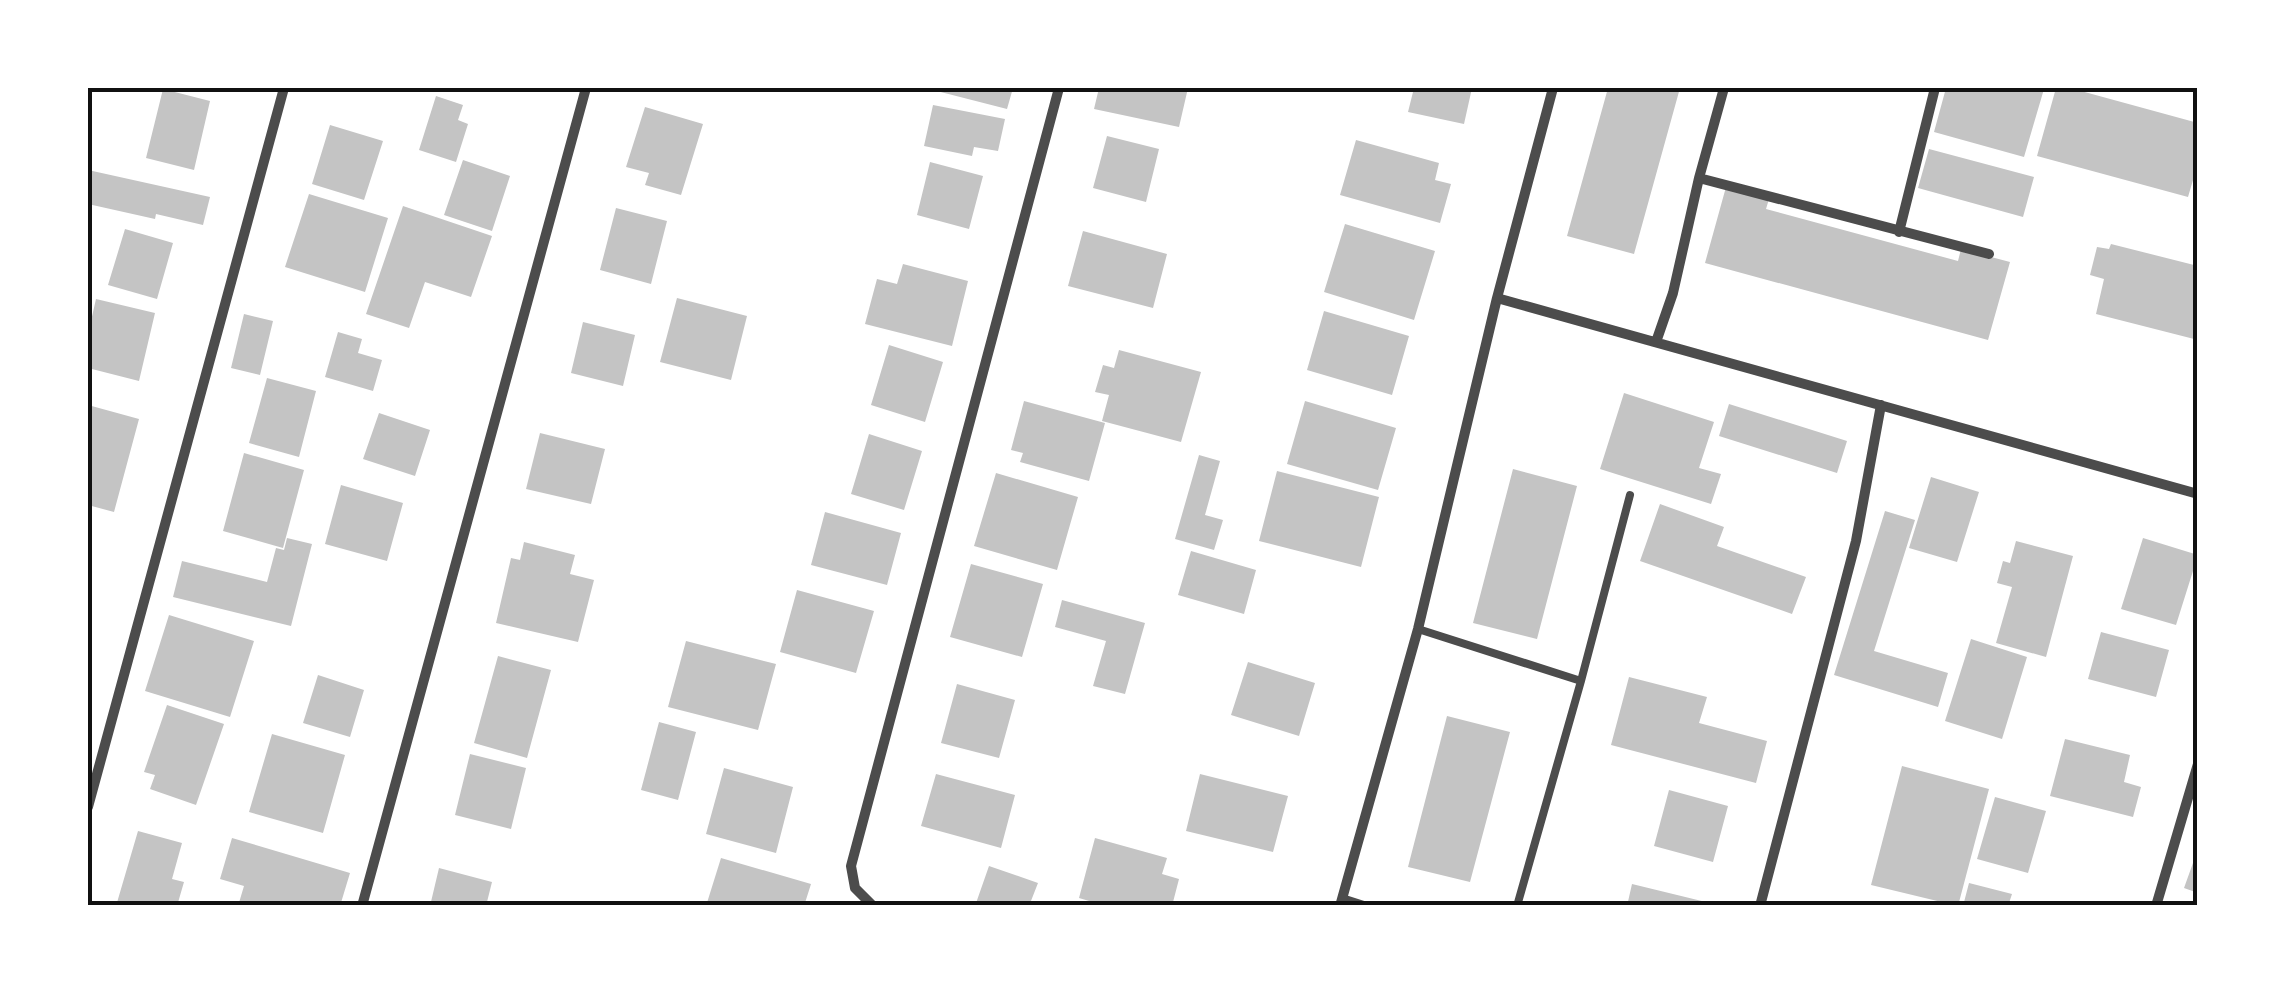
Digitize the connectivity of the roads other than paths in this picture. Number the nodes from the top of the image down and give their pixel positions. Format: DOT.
graph roads {
  1 [pos="284,88"];
  2 [pos="586,88"];
  3 [pos="1059,88"];
  4 [pos="1553,88"];
  5 [pos="1724,88"];
  6 [pos="1935,88"];
  7 [pos="1699,178"];
  8 [pos="1900,232"];
  9 [pos="1989,254"];
  10 [pos="1497,298"];
  11 [pos="1656,342"];
  12 [pos="1881,405"];
  13 [pos="2198,494"];
  14 [pos="1630,495"];
  15 [pos="1418,629"];
  16 [pos="1581,680"];
  17 [pos="2198,764"];
  18 [pos="88,807"];
  19 [pos="1341,902"];
  20 [pos="362,906"];
  21 [pos="873,906"];
  22 [pos="1367,906"];
  23 [pos="1517,906"];
  24 [pos="1760,906"];
  25 [pos="2156,906"];
  1 -- 18 [label="street"];
  2 -- 20 [label="street"];
  3 -- 21 [label="street"];
  4 -- 10 [label="street"];
  5 -- 7 [label="street"];
  6 -- 8 [label="street"];
  7 -- 8 [label="street"];
  7 -- 11 [label="street"];
  8 -- 9 [label="street"];
  10 -- 11 [label="street"];
  10 -- 15 [label="street"];
  11 -- 12 [label="street"];
  12 -- 13 [label="street"];
  12 -- 24 [label="street"];
  14 -- 16 [label="lane"];
  15 -- 16 [label="lane"];
  15 -- 19 [label="street"];
  16 -- 23 [label="lane"];
  17 -- 25 [label="street"];
  19 -- 22 [label="lane"];
}
